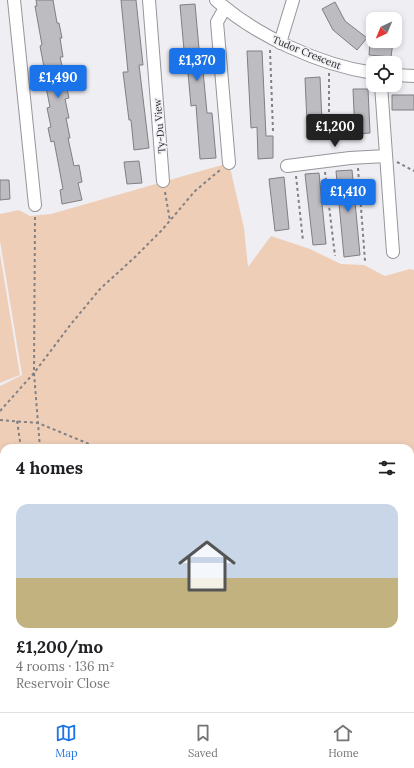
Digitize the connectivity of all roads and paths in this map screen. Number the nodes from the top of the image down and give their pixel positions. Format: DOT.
graph roads {
  1 [pos="14,0"];
  2 [pos="149,0"];
  3 [pos="292,0"];
  4 [pos="220,4"];
  5 [pos="275,40"];
  6 [pos="329,62"];
  7 [pos="366,72"];
  8 [pos="402,75"];
  9 [pos="414,76"];
  10 [pos="381,92"];
  11 [pos="329,124"];
  12 [pos="273,130"];
  13 [pos="386,156"];
  14 [pos="357,158"];
  15 [pos="324,161"];
  16 [pos="229,163"];
  17 [pos="291,166"];
  18 [pos="414,171"];
  19 [pos="164,181"];
  20 [pos="35,205"];
  21 [pos="170,221"];
  22 [pos="303,241"];
  23 [pos="393,252"];
  24 [pos="335,256"];
  25 [pos="365,260"];
  26 [pos="34,373"];
  27 [pos="0,411"];
  28 [pos="0,420"];
  29 [pos="18,421"];
  30 [pos="38,423"];
  31 [pos="21,444"];
  32 [pos="40,444"];
  33 [pos="90,444"];
  1 -- 20 [label="street"];
  2 -- 19 [label="street, Ty-Du View"];
  3 -- 5 [label="street"];
  4 -- 5 [label="street, Tudor Crescent"];
  4 -- 16 [label="street, Tudor Crescent"];
  5 -- 6 [label="street, Tudor Crescent"];
  5 -- 12 [label="path"];
  6 -- 7 [label="street, Tudor Crescent"];
  6 -- 11 [label="path"];
  8 -- 9 [label="street"];
  10 -- 13 [label="street"];
  13 -- 14 [label="street"];
  13 -- 18 [label="path"];
  13 -- 23 [label="street"];
  14 -- 15 [label="street"];
  14 -- 25 [label="path"];
  15 -- 17 [label="street"];
  15 -- 24 [label="path"];
  16 -- 21 [label="path"];
  17 -- 22 [label="path"];
  19 -- 21 [label="path"];
  20 -- 26 [label="path"];
  21 -- 26 [label="path"];
  26 -- 27 [label="path"];
  26 -- 30 [label="path"];
  28 -- 29 [label="path"];
  29 -- 30 [label="path"];
  29 -- 31 [label="path"];
  30 -- 32 [label="path"];
  30 -- 33 [label="path"];
}
